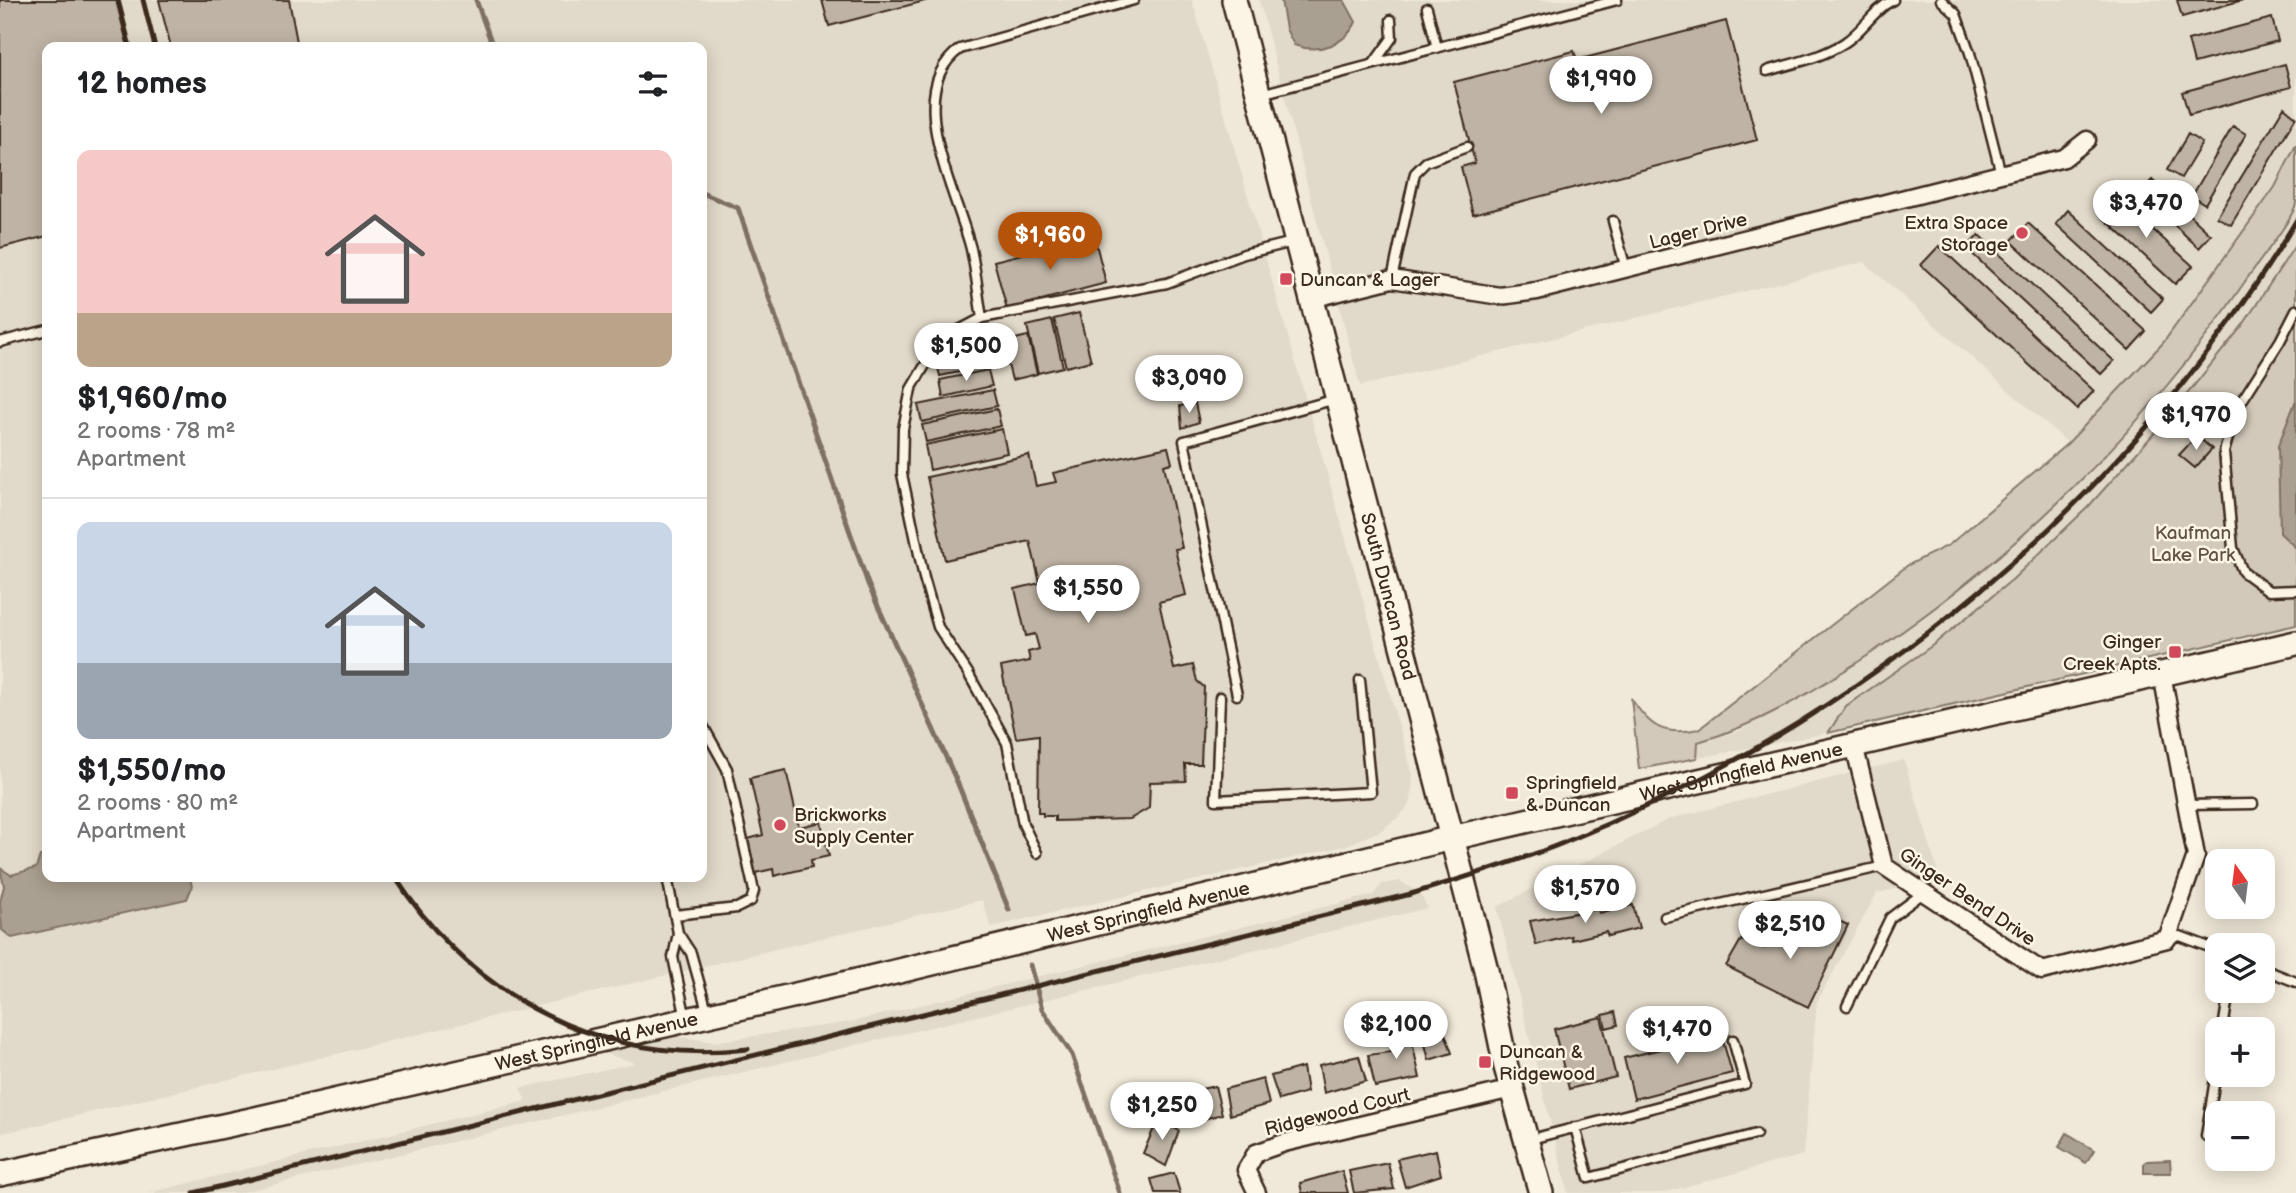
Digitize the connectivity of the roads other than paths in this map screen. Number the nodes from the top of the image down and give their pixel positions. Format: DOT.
graph roads {
  1 [pos="1135,0"];
  2 [pos="1234,0"];
  3 [pos="1617,0"];
  4 [pos="1893,0"];
  5 [pos="1941,0"];
  6 [pos="1427,8"];
  7 [pos="1391,20"];
  8 [pos="1437,48"];
  9 [pos="1372,65"];
  10 [pos="1767,71"];
  11 [pos="1258,94"];
  12 [pos="2087,140"];
  13 [pos="1467,148"];
  14 [pos="2001,174"];
  15 [pos="1613,221"];
  16 [pos="1296,241"];
  17 [pos="1626,269"];
  18 [pos="1392,279"];
  19 [pos="1311,299"];
  20 [pos="2296,310"];
  21 [pos="982,318"];
  22 [pos="42,331"];
  23 [pos="0,342"];
  24 [pos="1337,398"];
  25 [pos="2296,590"];
  26 [pos="2296,643"];
  27 [pos="2162,674"];
  28 [pos="1360,680"];
  29 [pos="1237,695"];
  30 [pos="1220,696"];
  31 [pos="707,733"];
  32 [pos="1854,745"];
  33 [pos="2253,804"];
  34 [pos="2186,805"];
  35 [pos="1452,838"];
  36 [pos="1037,853"];
  37 [pos="1884,866"];
  38 [pos="668,882"];
  39 [pos="1926,891"];
  40 [pos="675,915"];
  41 [pos="1665,917"];
  42 [pos="678,933"];
  43 [pos="2167,939"];
  44 [pos="2205,945"];
  45 [pos="2275,974"];
  46 [pos="2296,982"];
  47 [pos="1847,1006"];
  48 [pos="697,1016"];
  49 [pos="1733,1040"];
  50 [pos="1512,1089"];
  51 [pos="1575,1127"];
  52 [pos="1756,1134"];
  53 [pos="1527,1140"];
  54 [pos="0,1174"];
  55 [pos="1257,1193"];
  56 [pos="1541,1193"];
  1 -- 21 [label="lane"];
  2 -- 11 [label="main road, South Duncan Road"];
  3 -- 8 [label="lane"];
  4 -- 10 [label="lane"];
  5 -- 14 [label="lane"];
  6 -- 8 [label="lane"];
  7 -- 9 [label="lane"];
  8 -- 9 [label="lane"];
  9 -- 11 [label="lane"];
  11 -- 16 [label="main road, South Duncan Road"];
  12 -- 14 [label="street, Lager Drive"];
  13 -- 18 [label="lane"];
  14 -- 17 [label="street, Lager Drive"];
  15 -- 17 [label="lane"];
  16 -- 19 [label="main road, South Duncan Road"];
  16 -- 21 [label="lane"];
  17 -- 18 [label="street, Lager Drive"];
  18 -- 19 [label="street, Lager Drive"];
  19 -- 24 [label="main road, South Duncan Road"];
  20 -- 25 [label="lane"];
  21 -- 36 [label="lane"];
  22 -- 23 [label="lane"];
  24 -- 29 [label="lane"];
  24 -- 35 [label="main road, South Duncan Road"];
  26 -- 27 [label="main road, West Springfield Avenue"];
  27 -- 32 [label="main road, West Springfield Avenue"];
  27 -- 34 [label="street"];
  28 -- 30 [label="lane"];
  31 -- 40 [label="lane"];
  32 -- 35 [label="main road, West Springfield Avenue"];
  32 -- 37 [label="street, Ginger Bend Drive"];
  33 -- 34 [label="lane"];
  34 -- 43 [label="street"];
  35 -- 48 [label="main road, West Springfield Avenue"];
  35 -- 50 [label="main road, South Duncan Road"];
  37 -- 39 [label="street, Ginger Bend Drive"];
  37 -- 41 [label="lane"];
  38 -- 40 [label="lane"];
  39 -- 43 [label="street, Ginger Bend Drive"];
  39 -- 47 [label="lane"];
  40 -- 42 [label="lane"];
  42 -- 48 [label="lane"];
  42 -- 48 [label="lane"];
  43 -- 44 [label="lane"];
  45 -- 46 [label="lane"];
  48 -- 54 [label="main road, West Springfield Avenue"];
  49 -- 51 [label="lane"];
  50 -- 53 [label="main road, South Duncan Road"];
  50 -- 55 [label="street, Ridgewood Court"];
  51 -- 52 [label="lane"];
  51 -- 53 [label="lane"];
  53 -- 56 [label="main road, South Duncan Road"];
}
